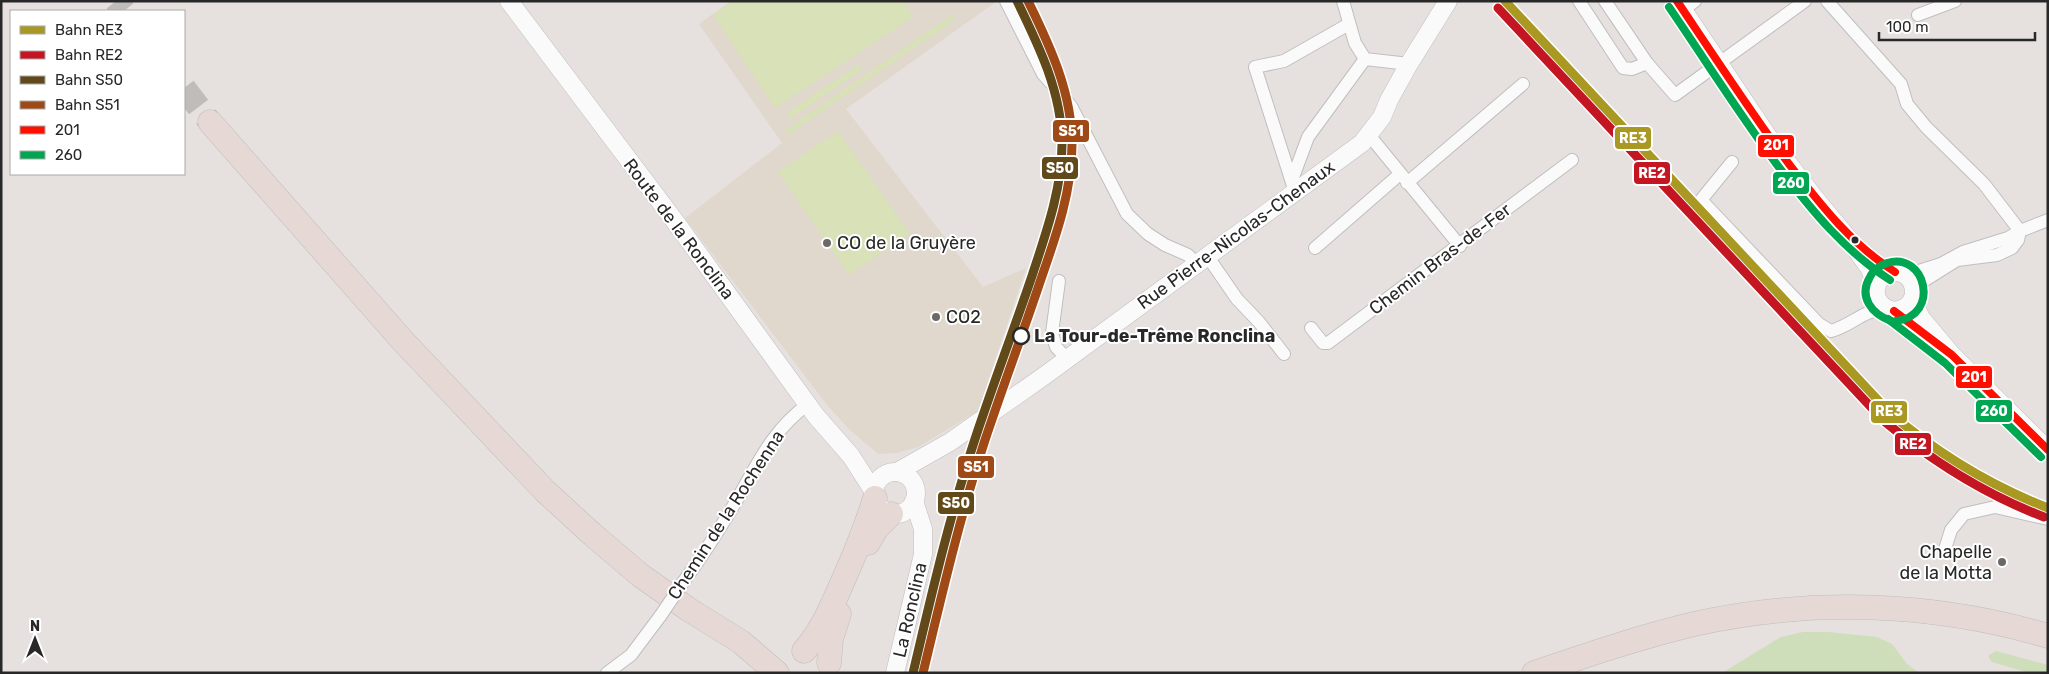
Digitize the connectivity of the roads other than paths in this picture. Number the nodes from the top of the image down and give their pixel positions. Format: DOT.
graph roads {
  1 [pos="509,1"];
  2 [pos="1006,1"];
  3 [pos="1343,1"];
  4 [pos="1448,1"];
  5 [pos="1578,1"];
  6 [pos="1604,1"];
  7 [pos="1805,1"];
  8 [pos="1827,1"];
  9 [pos="1955,1"];
  10 [pos="1685,4"];
  11 [pos="1918,15"];
  12 [pos="1349,24"];
  13 [pos="1364,59"];
  14 [pos="1647,63"];
  15 [pos="1409,64"];
  16 [pos="1719,64"];
  17 [pos="1523,84"];
  18 [pos="210,122"];
  19 [pos="1369,135"];
  20 [pos="1572,160"];
  21 [pos="1732,162"];
  22 [pos="1403,179"];
  23 [pos="1293,186"];
  24 [pos="2048,220"];
  25 [pos="2020,230"];
  26 [pos="1848,238"];
  27 [pos="1460,246"];
  28 [pos="1315,248"];
  29 [pos="1203,261"];
  30 [pos="1059,281"];
  31 [pos="1907,284"];
  32 [pos="1876,289"];
  33 [pos="1891,310"];
  34 [pos="1864,313"];
  35 [pos="1311,328"];
  36 [pos="1284,354"];
  37 [pos="1952,354"];
  38 [pos="1067,359"];
  39 [pos="808,404"];
  40 [pos="950,442"];
  41 [pos="2048,450"];
  42 [pos="851,456"];
  43 [pos="892,473"];
  44 [pos="915,495"];
  45 [pos="885,504"];
  46 [pos="2048,519"];
  47 [pos="923,548"];
  48 [pos="1945,549"];
  49 [pos="2048,636"];
  50 [pos="741,642"];
  51 [pos="794,660"];
  52 [pos="831,670"];
  53 [pos="607,673"];
  54 [pos="777,673"];
  55 [pos="895,673"];
  56 [pos="1534,673"];
  1 -- 39 [label="street, Route de la Ronclina"];
  2 -- 29 [label="street"];
  3 -- 12 [label="street"];
  4 -- 15 [label="street, Rue Pierre-Nicolas-Chenaux"];
  5 -- 14 [label="street"];
  6 -- 14 [label="street"];
  7 -- 16 [label="street"];
  8 -- 25 [label="street"];
  9 -- 11 [label="street"];
  10 -- 16 [label="street"];
  12 -- 13 [label="street"];
  12 -- 23 [label="street"];
  13 -- 15 [label="street"];
  13 -- 23 [label="street"];
  14 -- 16 [label="street"];
  15 -- 19 [label="street, Rue Pierre-Nicolas-Chenaux"];
  16 -- 26 [label="street"];
  17 -- 22 [label="street"];
  18 -- 50 [label="highway"];
  19 -- 22 [label="street"];
  19 -- 23 [label="street, Rue Pierre-Nicolas-Chenaux"];
  20 -- 27 [label="street, Chemin Bras-de-Fer"];
  21 -- 34 [label="street"];
  22 -- 27 [label="street"];
  22 -- 28 [label="street"];
  23 -- 29 [label="street, Rue Pierre-Nicolas-Chenaux"];
  24 -- 25 [label="street"];
  25 -- 31 [label="street"];
  26 -- 31 [label="street"];
  26 -- 32 [label="street"];
  27 -- 35 [label="street, Chemin Bras-de-Fer"];
  29 -- 36 [label="street"];
  29 -- 38 [label="street, Rue Pierre-Nicolas-Chenaux"];
  30 -- 38 [label="street"];
  31 -- 32 [label="street"];
  31 -- 33 [label="street"];
  31 -- 37 [label="street"];
  32 -- 33 [label="street"];
  32 -- 34 [label="street"];
  33 -- 34 [label="street"];
  33 -- 37 [label="street"];
  37 -- 41 [label="street"];
  38 -- 40 [label="street, Rue Pierre-Nicolas-Chenaux"];
  39 -- 42 [label="street, Route de la Ronclina"];
  39 -- 53 [label="street, Chemin de la Rochenna, bridge"];
  40 -- 43 [label="street, Rue Pierre-Nicolas-Chenaux"];
  40 -- 44 [label="street, Rue Pierre-Nicolas-Chenaux"];
  42 -- 43 [label="street"];
  42 -- 45 [label="street, La Ronclina"];
  43 -- 44 [label="street"];
  43 -- 45 [label="street"];
  44 -- 45 [label="street"];
  44 -- 47 [label="street, La Ronclina"];
  45 -- 47 [label="street, La Ronclina"];
  45 -- 51 [label="highway"];
  45 -- 52 [label="highway"];
  46 -- 48 [label="street"];
  47 -- 55 [label="street, La Ronclina"];
  49 -- 56 [label="highway"];
  50 -- 51 [label="highway"];
  50 -- 54 [label="highway"];
  51 -- 52 [label="highway"];
}
